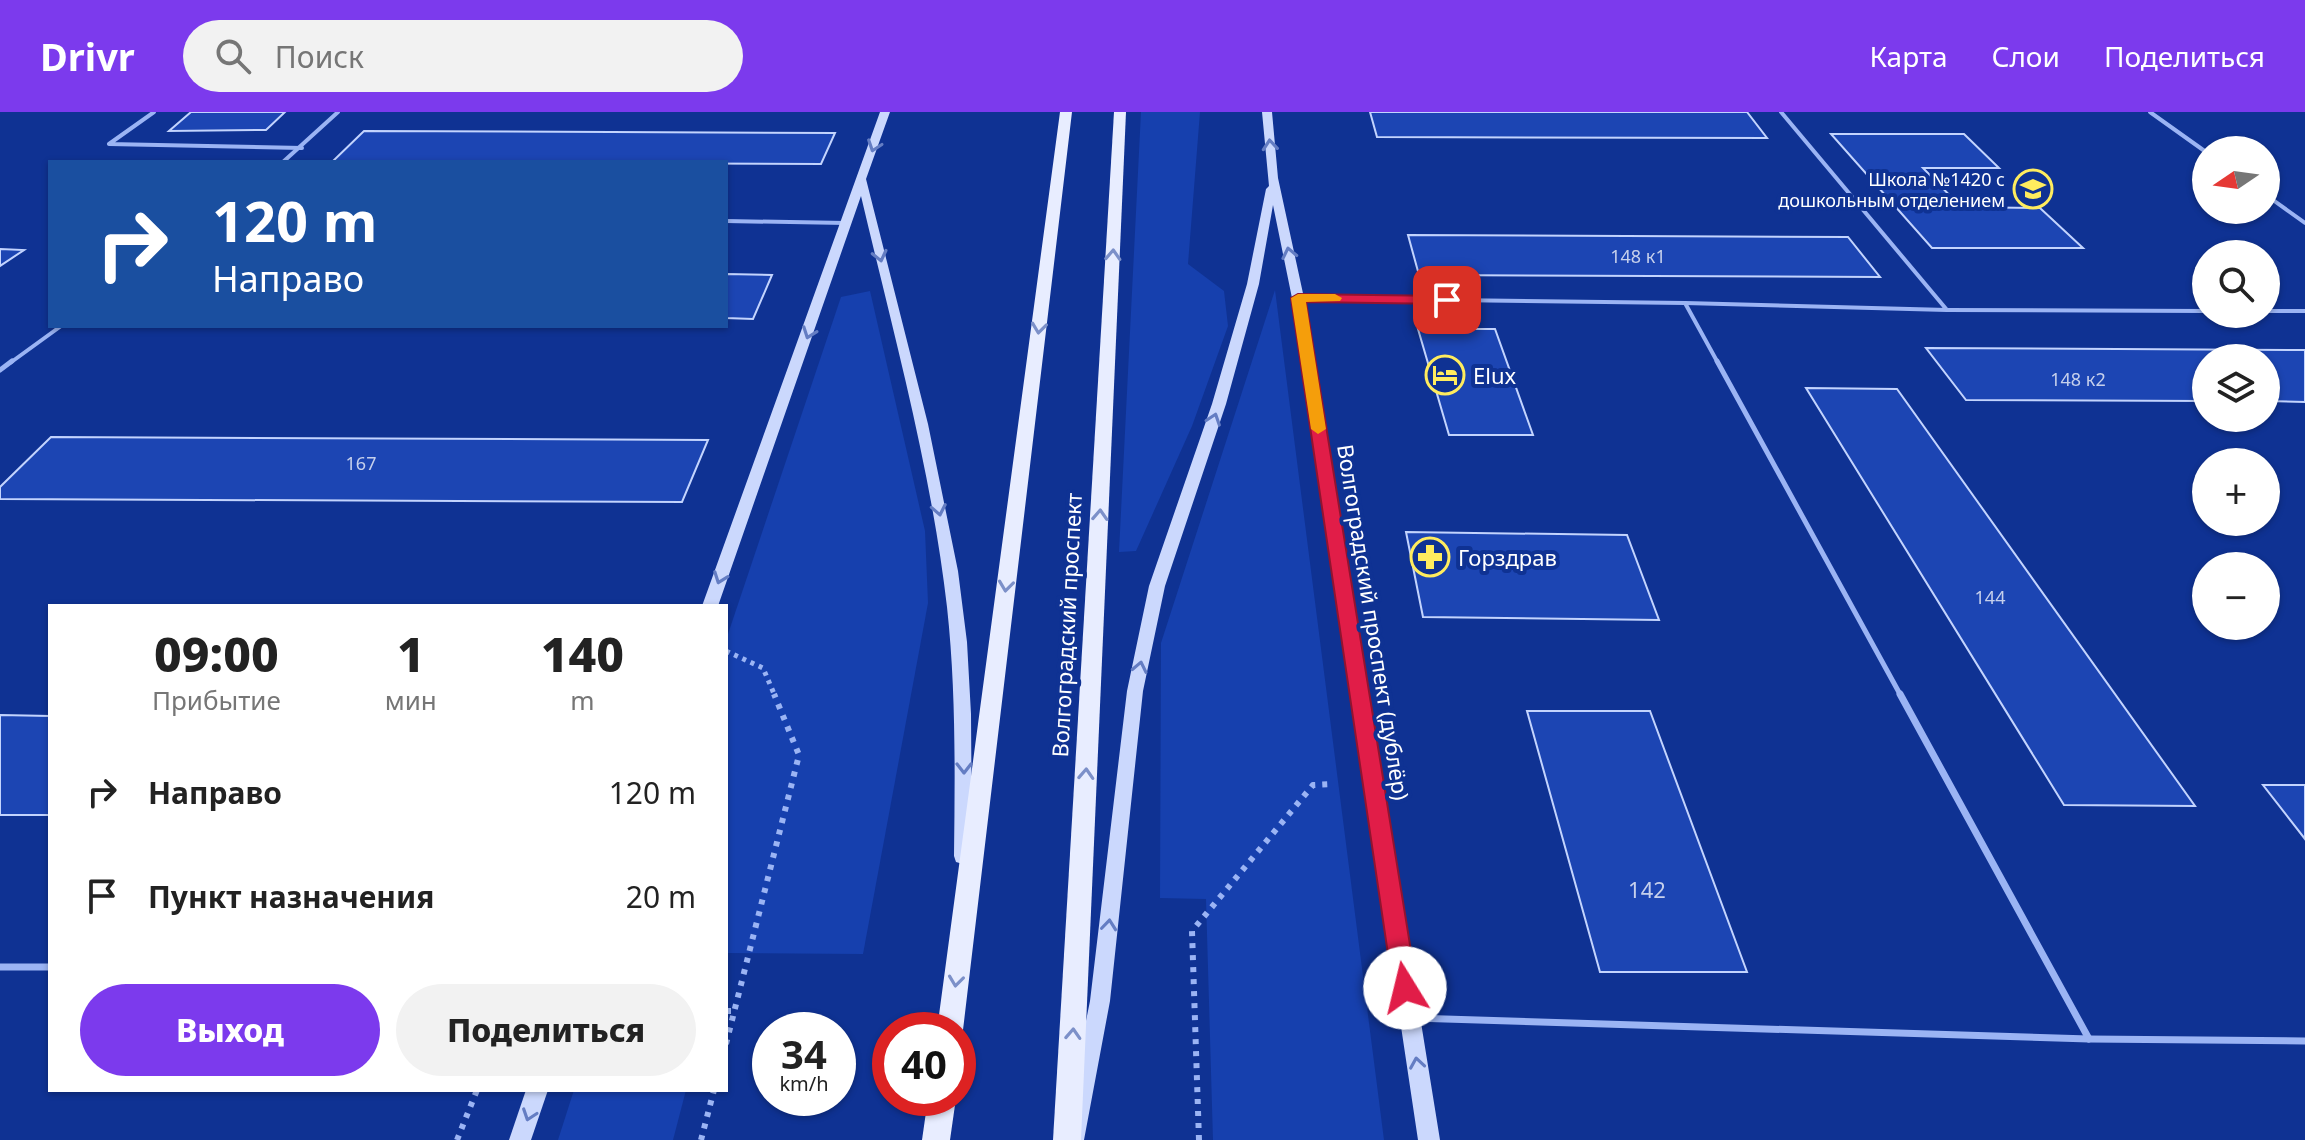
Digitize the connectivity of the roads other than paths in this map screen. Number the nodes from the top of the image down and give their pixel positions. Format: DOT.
graph roads {
  1 [pos="154,112"];
  2 [pos="338,112"];
  3 [pos="885,112"];
  4 [pos="1066,112"];
  5 [pos="1120,112"];
  6 [pos="1267,112"];
  7 [pos="1781,112"];
  8 [pos="2150,112"];
  9 [pos="2192,142"];
  10 [pos="302,148"];
  11 [pos="286,160"];
  12 [pos="1273,178"];
  13 [pos="862,180"];
  14 [pos="2280,205"];
  15 [pos="728,221"];
  16 [pos="848,223"];
  17 [pos="2305,223"];
  18 [pos="1298,298"];
  19 [pos="1685,303"];
  20 [pos="1947,310"];
  21 [pos="2192,311"];
  22 [pos="2280,311"];
  23 [pos="2305,311"];
  24 [pos="58,328"];
  25 [pos="0,370"];
  26 [pos="711,604"];
  27 [pos="962,932"];
  28 [pos="0,967"];
  29 [pos="48,967"];
  30 [pos="952,1012"];
  31 [pos="1409,1017"];
  32 [pos="2089,1039"];
  33 [pos="2305,1041"];
  34 [pos="536,1092"];
  35 [pos="939,1116"];
  36 [pos="520,1140"];
  37 [pos="936,1140"];
  38 [pos="1070,1140"];
  39 [pos="1429,1140"];
  1 -- 10 [label="lane"];
  2 -- 10 [label="lane"];
  3 -- 13 [label="main road, one-way"];
  4 -- 27 [label="main road, one-way"];
  38 -- 5 [label="main road, Волгоградский проспект, one-way"];
  12 -- 6 [label="main road, Волгоградский проспект (дублёр), one-way"];
  7 -- 20 [label="lane"];
  8 -- 9 [label="lane"];
  10 -- 11 [label="lane"];
  18 -- 12 [label="main road, Волгоградский проспект (дублёр), one-way"];
  38 -- 12 [label="main road, one-way"];
  13 -- 16 [label="main road"];
  13 -- 27 [label="main road, one-way"];
  14 -- 17 [label="lane"];
  15 -- 16 [label="lane"];
  16 -- 26 [label="main road, one-way"];
  18 -- 19 [label="lane"];
  18 -- 31 [label="main road, Волгоградский проспект (дублёр)"];
  19 -- 20 [label="lane"];
  19 -- 32 [label="lane"];
  20 -- 21 [label="lane"];
  22 -- 23 [label="lane"];
  24 -- 25 [label="lane"];
  27 -- 30 [label="main road, one-way"];
  28 -- 29 [label="lane"];
  31 -- 32 [label="lane"];
  39 -- 31 [label="main road, Волгоградский проспект (дублёр), one-way"];
  32 -- 33 [label="lane"];
  34 -- 36 [label="main road, one-way"];
  35 -- 37 [label="main road"];
}
